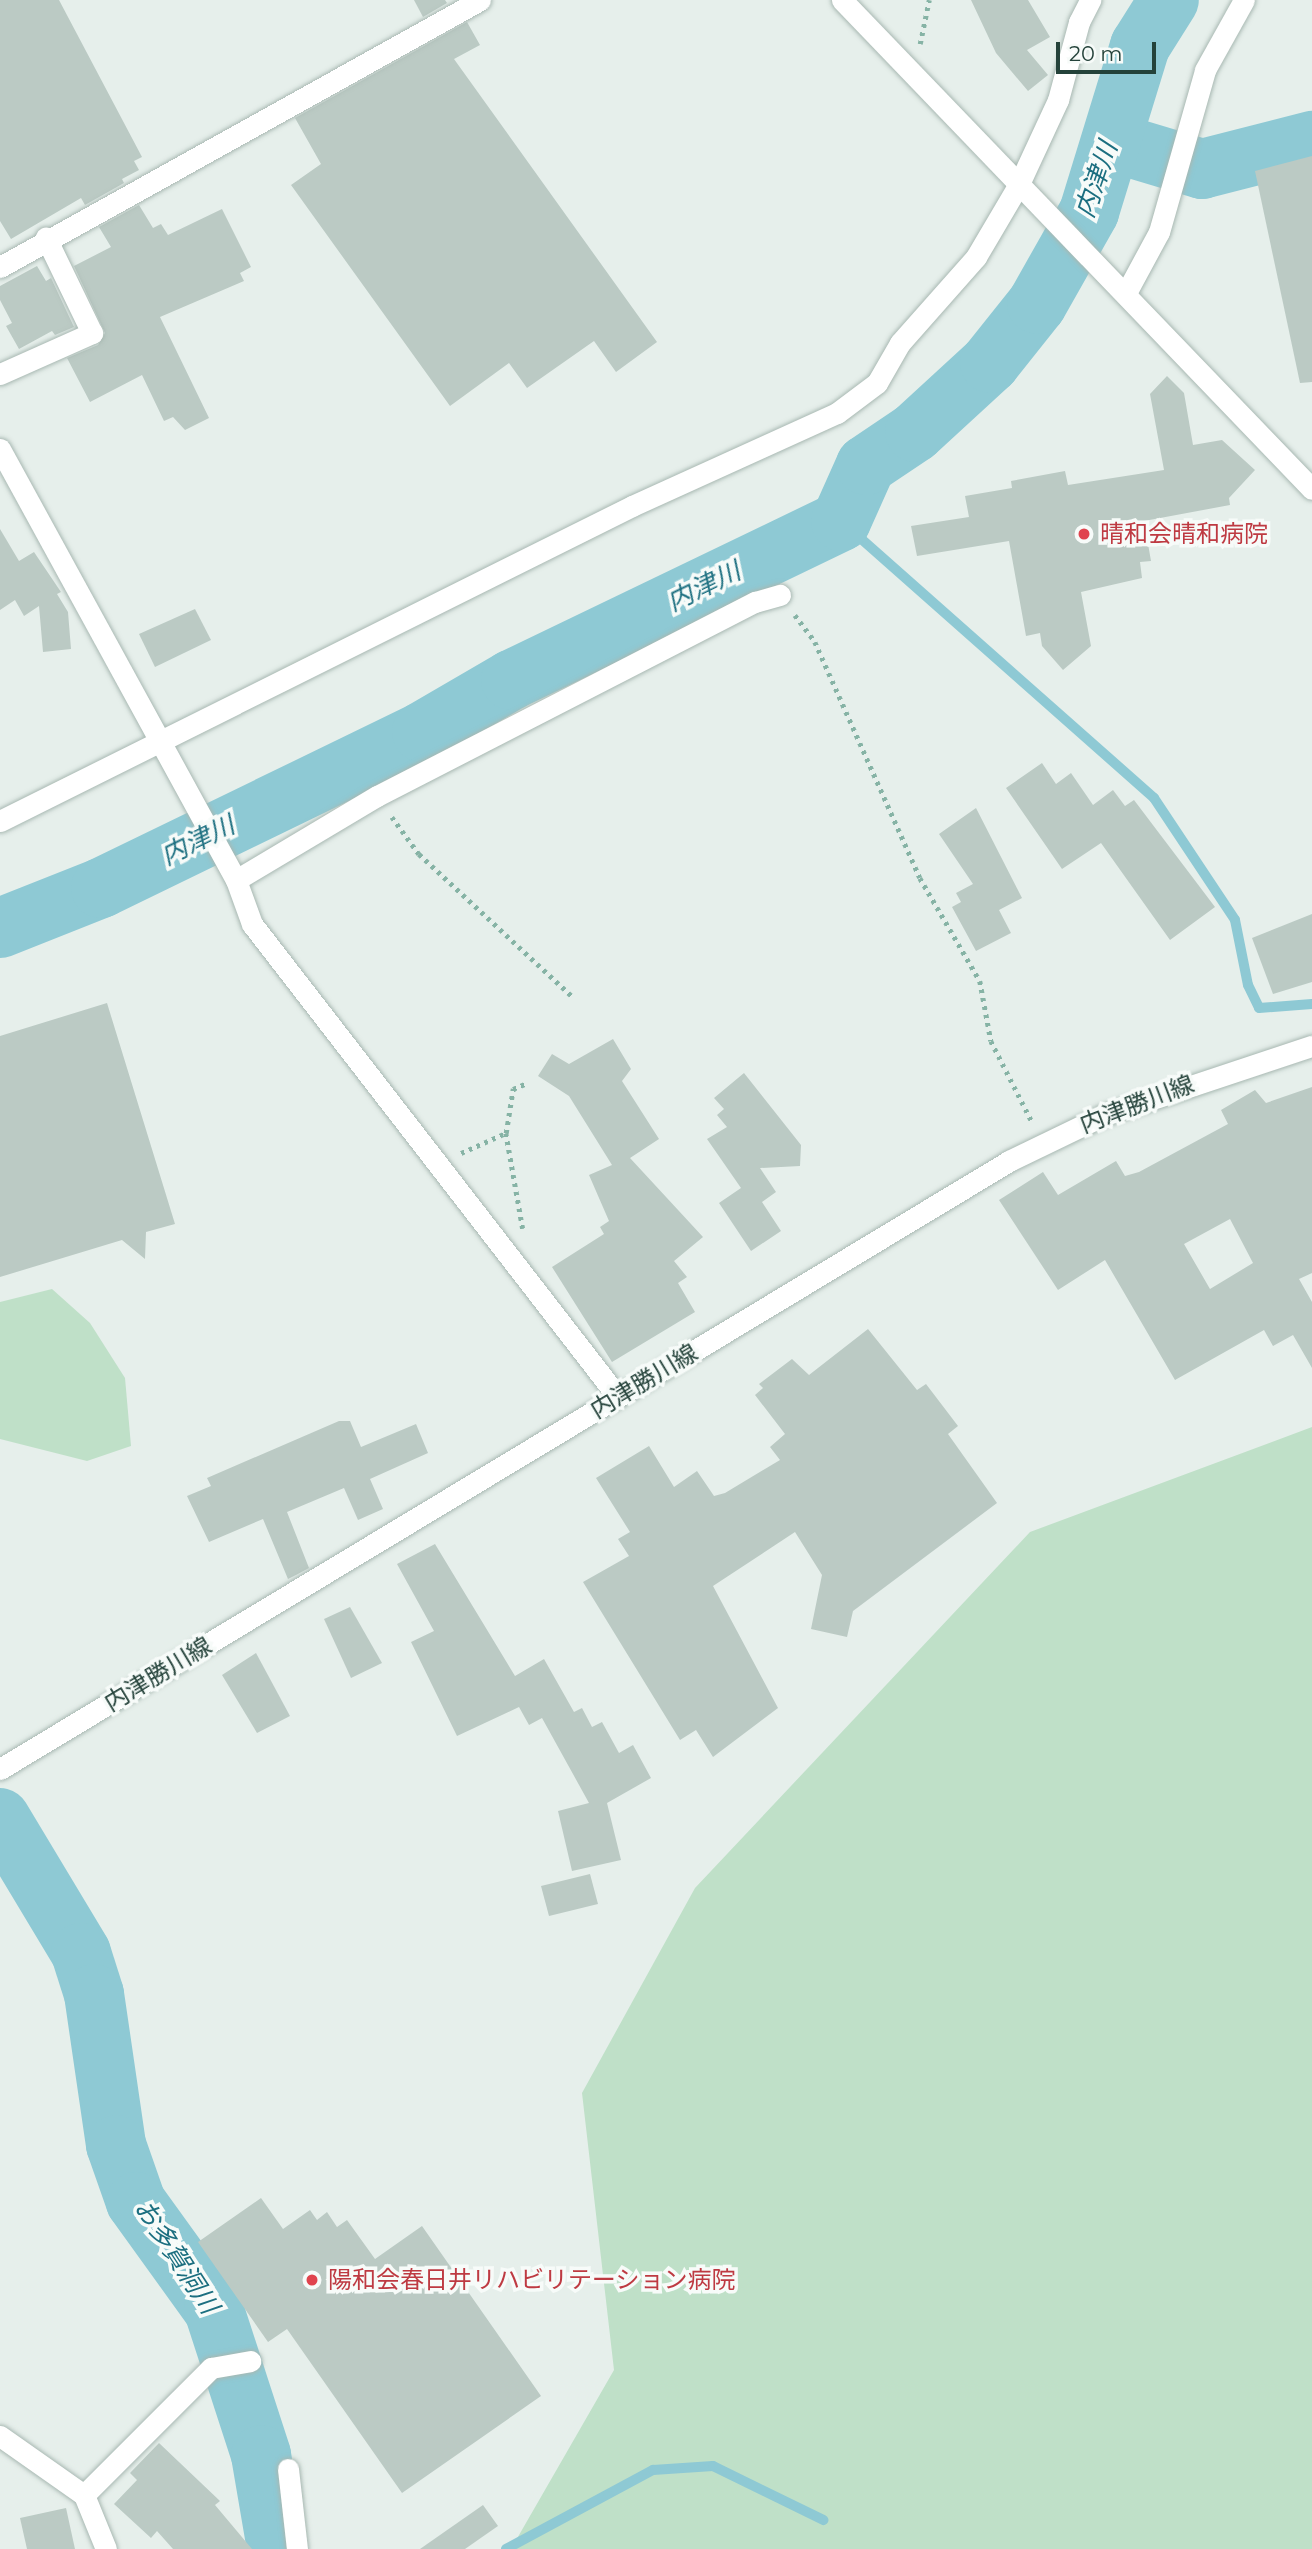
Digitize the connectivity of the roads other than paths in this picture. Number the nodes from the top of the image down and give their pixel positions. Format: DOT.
graph roads {
  1 [pos="480,0"];
  2 [pos="842,0"];
  3 [pos="1090,0"];
  4 [pos="1244,0"];
  5 [pos="1019,184"];
  6 [pos="46,238"];
  7 [pos="0,267"];
  8 [pos="1126,293"];
  9 [pos="0,374"];
  10 [pos="0,449"];
  11 [pos="1312,489"];
  12 [pos="780,595"];
  13 [pos="162,743"];
  14 [pos="0,821"];
  15 [pos="236,880"];
  16 [pos="1312,1046"];
  17 [pos="618,1397"];
  18 [pos="0,1769"];
  19 [pos="250,2361"];
  20 [pos="0,2436"];
  21 [pos="288,2469"];
  22 [pos="84,2495"];
  23 [pos="106,2549"];
  24 [pos="297,2549"];
  1 -- 6 [label="street"];
  2 -- 5 [label="street"];
  3 -- 5 [label="street"];
  4 -- 8 [label="street"];
  5 -- 8 [label="street"];
  5 -- 13 [label="street"];
  6 -- 7 [label="street"];
  6 -- 9 [label="street"];
  8 -- 11 [label="street"];
  10 -- 13 [label="street"];
  12 -- 15 [label="street"];
  13 -- 14 [label="street"];
  13 -- 15 [label="street"];
  15 -- 17 [label="street"];
  16 -- 17 [label="street, 内津勝川線"];
  17 -- 18 [label="street, 内津勝川線"];
  19 -- 22 [label="street"];
  20 -- 22 [label="street"];
  21 -- 24 [label="street"];
  22 -- 23 [label="street"];
}
